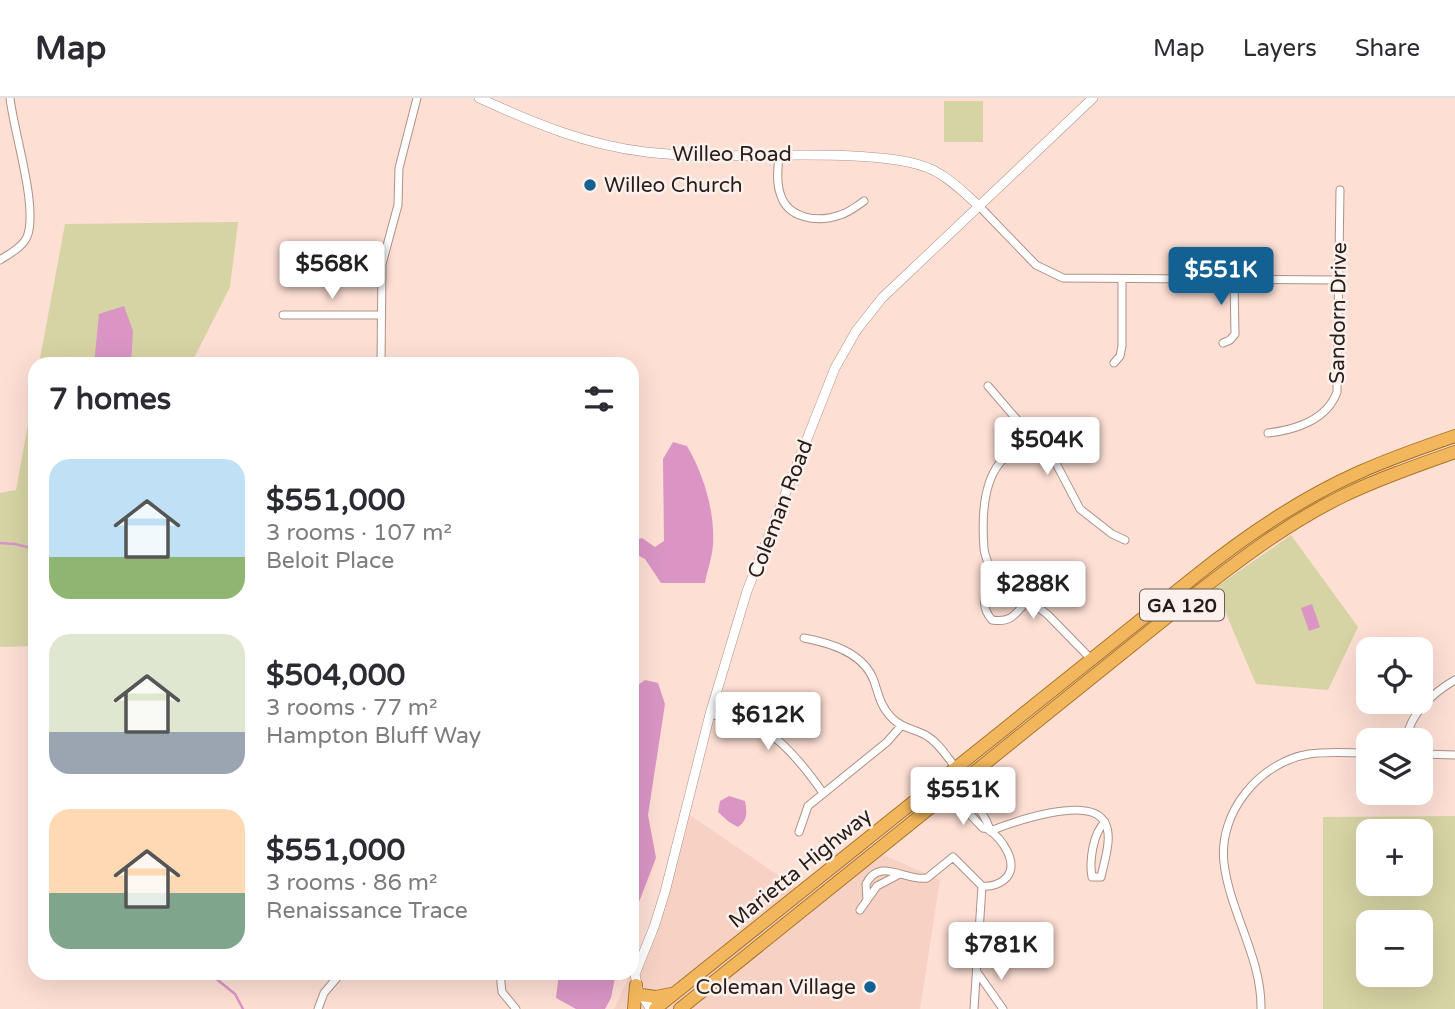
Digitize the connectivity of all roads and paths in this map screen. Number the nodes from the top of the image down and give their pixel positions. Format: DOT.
graph roads {
  1 [pos="10,98"];
  2 [pos="417,98"];
  3 [pos="479,98"];
  4 [pos="1088,100"];
  5 [pos="779,155"];
  6 [pos="1340,190"];
  7 [pos="864,201"];
  8 [pos="979,206"];
  9 [pos="0,260"];
  10 [pos="1122,280"];
  11 [pos="1337,280"];
  12 [pos="1234,281"];
  13 [pos="283,315"];
  14 [pos="381,315"];
  15 [pos="1223,343"];
  16 [pos="381,357"];
  17 [pos="1114,363"];
  18 [pos="988,386"];
  19 [pos="1268,433"];
  20 [pos="1455,436"];
  21 [pos="1032,437"];
  22 [pos="1455,452"];
  23 [pos="1125,540"];
  24 [pos="989,569"];
  25 [pos="1028,600"];
  26 [pos="804,638"];
  27 [pos="1091,659"];
  28 [pos="1455,680"];
  29 [pos="710,714"];
  30 [pos="901,726"];
  31 [pos="1410,728"];
  32 [pos="1356,753"];
  33 [pos="1433,754"];
  34 [pos="1455,755"];
  35 [pos="956,768"];
  36 [pos="974,773"];
  37 [pos="823,793"];
  38 [pos="936,804"];
  39 [pos="1105,821"];
  40 [pos="990,831"];
  41 [pos="799,832"];
  42 [pos="982,886"];
  43 [pos="860,911"];
  44 [pos="639,963"];
  45 [pos="977,972"];
  46 [pos="335,980"];
  47 [pos="501,980"];
  48 [pos="636,980"];
  49 [pos="638,990"];
  50 [pos="675,993"];
  51 [pos="318,1009"];
  52 [pos="516,1009"];
  53 [pos="634,1009"];
  54 [pos="653,1009"];
  55 [pos="680,1009"];
  56 [pos="974,1009"];
  57 [pos="1003,1009"];
  58 [pos="1261,1009"];
  1 -- 9 [label="street"];
  2 -- 14 [label="street"];
  3 -- 5 [label="street, Willeo Road"];
  4 -- 8 [label="street, Coleman Road"];
  5 -- 7 [label="street"];
  5 -- 8 [label="street, Willeo Road"];
  6 -- 11 [label="street, Sandorn Drive"];
  8 -- 10 [label="street"];
  8 -- 29 [label="street, Coleman Road"];
  10 -- 12 [label="street"];
  10 -- 17 [label="street"];
  11 -- 12 [label="street"];
  11 -- 19 [label="street, Sandorn Drive"];
  12 -- 15 [label="street"];
  13 -- 14 [label="street"];
  14 -- 16 [label="street"];
  18 -- 21 [label="street"];
  20 -- 27 [label="highway, Marietta Highway / GA 120"];
  21 -- 23 [label="street"];
  21 -- 24 [label="street"];
  22 -- 36 [label="highway, Marietta Highway / GA 120"];
  24 -- 25 [label="street"];
  24 -- 25 [label="street"];
  25 -- 27 [label="street"];
  26 -- 30 [label="street"];
  27 -- 35 [label="highway, Marietta Highway / GA 120"];
  28 -- 31 [label="street"];
  29 -- 37 [label="street"];
  29 -- 44 [label="street, Coleman Road"];
  30 -- 35 [label="street"];
  30 -- 37 [label="street"];
  32 -- 58 [label="street"];
  33 -- 34 [label="street"];
  35 -- 50 [label="highway, Marietta Highway / GA 120"];
  36 -- 38 [label="highway, Marietta Highway / GA 120"];
  36 -- 40 [label="street"];
  37 -- 41 [label="street"];
  38 -- 40 [label="street"];
  38 -- 55 [label="highway, Marietta Highway / GA 120"];
  39 -- 39 [label="street"];
  39 -- 40 [label="street"];
  40 -- 42 [label="street"];
  42 -- 43 [label="street"];
  42 -- 45 [label="street"];
  45 -- 56 [label="street"];
  45 -- 57 [label="street"];
  46 -- 51 [label="street"];
  47 -- 52 [label="street"];
  48 -- 49 [label="street, Coleman Road"];
  49 -- 50 [label="highway"];
  49 -- 53 [label="highway"];
  49 -- 54 [label="street"];
  50 -- 54 [label="highway, Marietta Highway / GA 120"];
}
